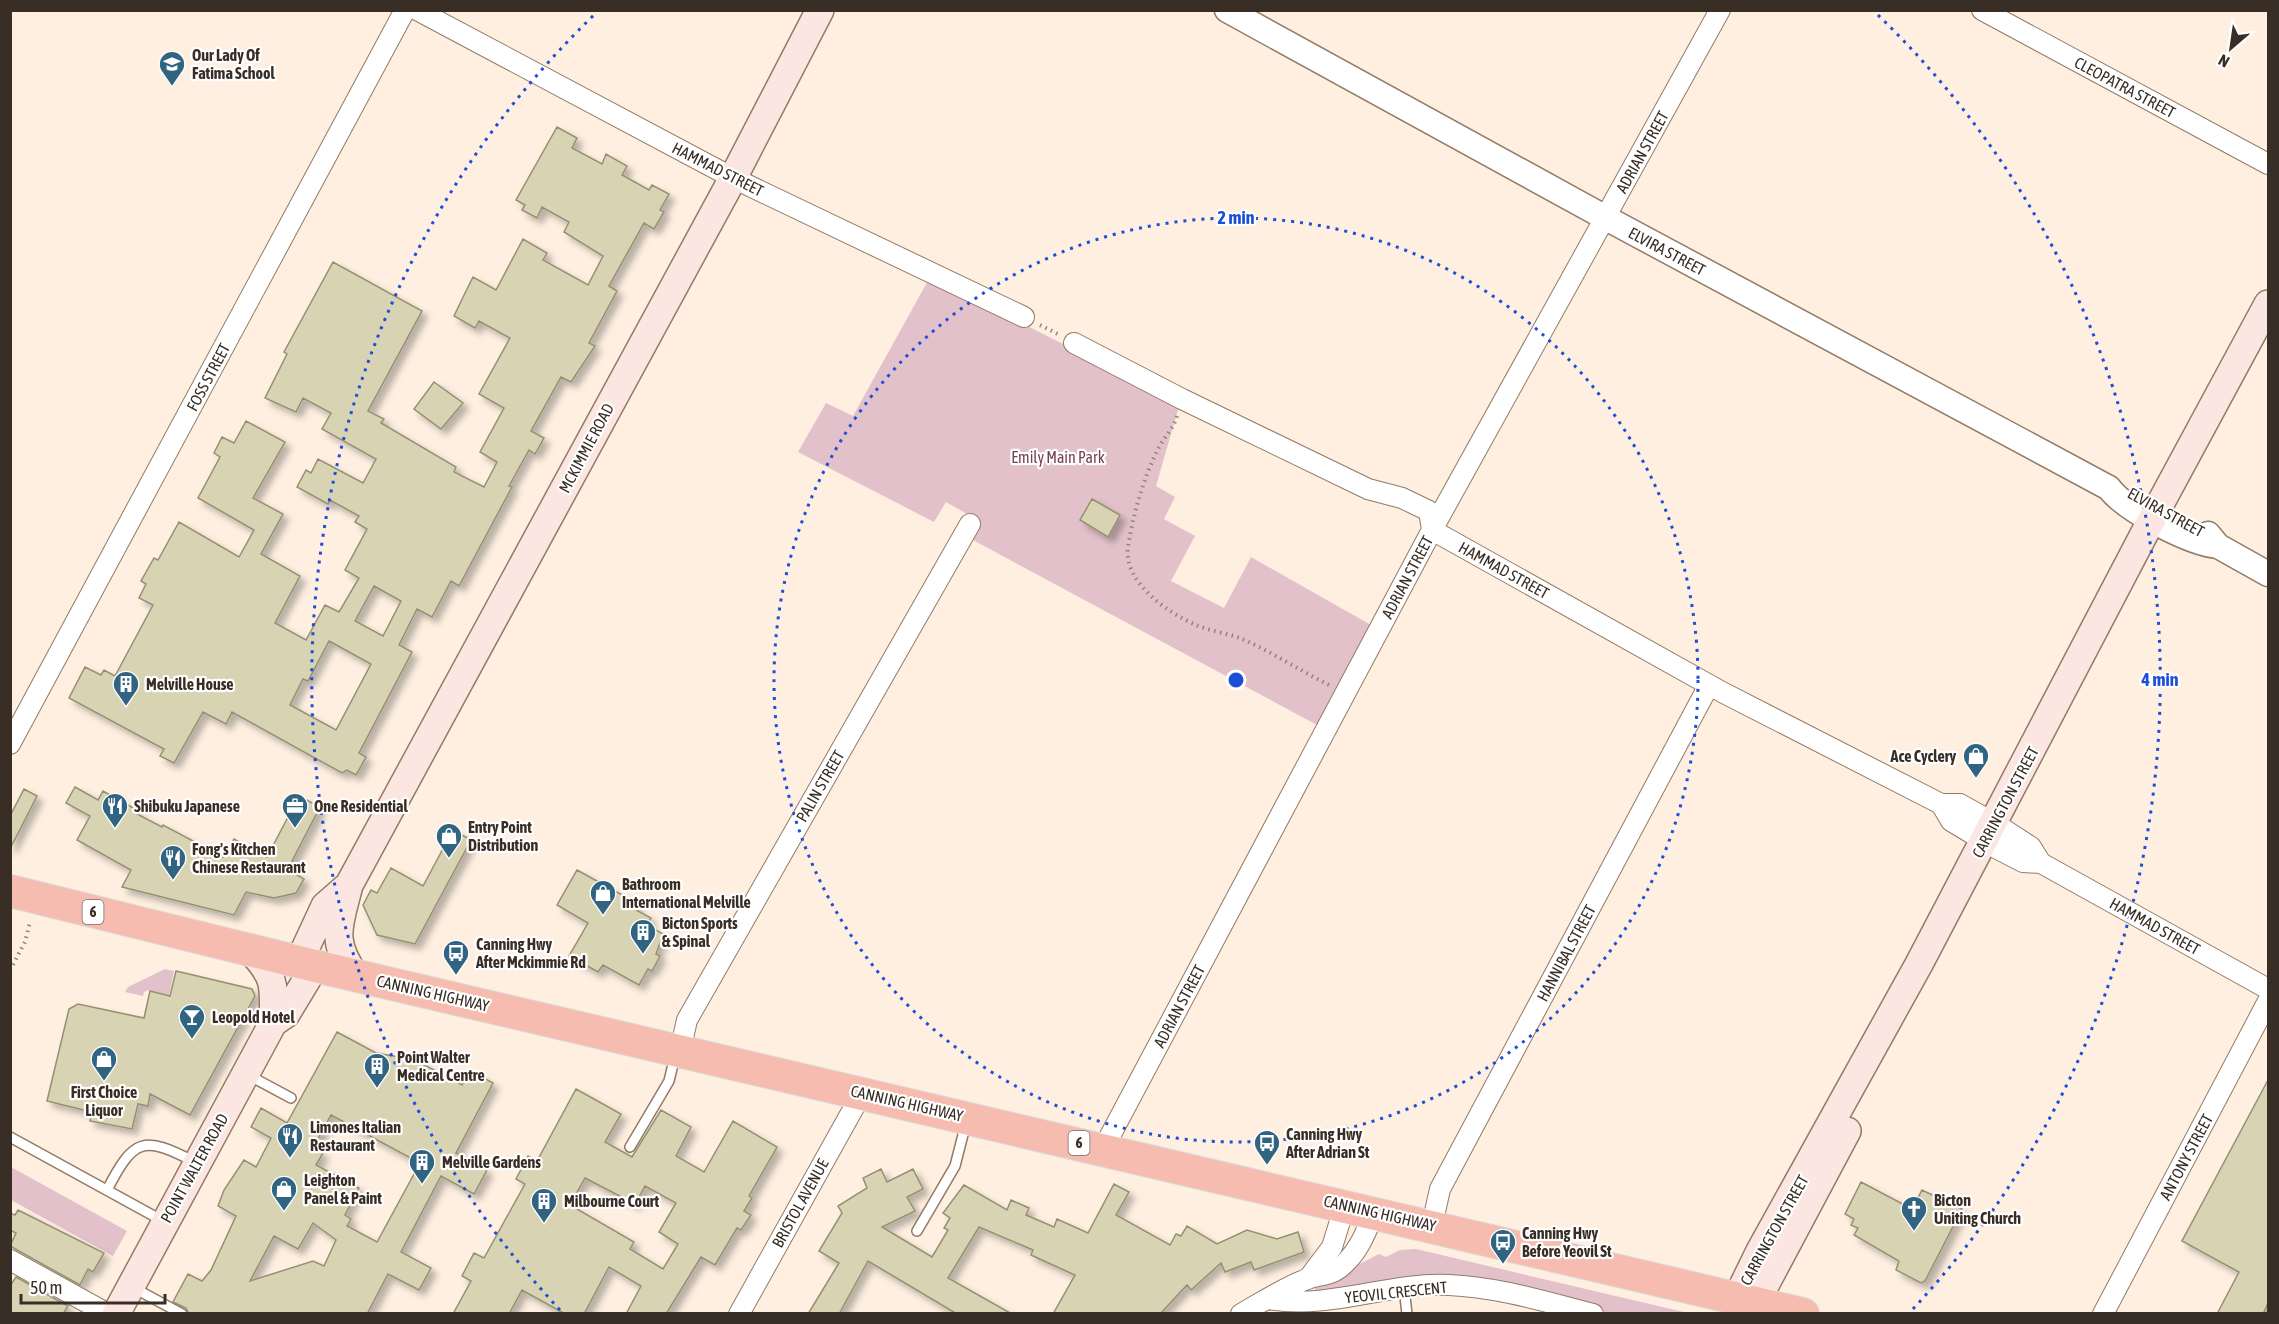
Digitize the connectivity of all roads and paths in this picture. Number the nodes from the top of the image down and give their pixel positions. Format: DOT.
graph roads {
  1 [pos="405,10"];
  2 [pos="417,10"];
  3 [pos="820,10"];
  4 [pos="1227,10"];
  5 [pos="1720,10"];
  6 [pos="1982,10"];
  7 [pos="2268,164"];
  8 [pos="733,177"];
  9 [pos="1606,218"];
  10 [pos="2268,304"];
  11 [pos="1024,317"];
  12 [pos="2268,335"];
  13 [pos="1074,343"];
  14 [pos="1179,397"];
  15 [pos="2162,517"];
  16 [pos="970,524"];
  17 [pos="1431,530"];
  18 [pos="2268,574"];
  19 [pos="1709,685"];
  20 [pos="1346,694"];
  21 [pos="10,744"];
  22 [pos="1995,836"];
  23 [pos="349,885"];
  24 [pos="10,891"];
  25 [pos="30,921"];
  26 [pos="250,950"];
  27 [pos="307,964"];
  28 [pos="10,970"];
  29 [pos="355,975"];
  30 [pos="2268,989"];
  31 [pos="2268,1001"];
  32 [pos="273,1023"];
  33 [pos="678,1051"];
  34 [pos="246,1074"];
  35 [pos="862,1093"];
  36 [pos="291,1098"];
  37 [pos="968,1117"];
  38 [pos="10,1137"];
  39 [pos="630,1148"];
  40 [pos="1103,1149"];
  41 [pos="197,1163"];
  42 [pos="107,1190"];
  43 [pos="1345,1205"];
  44 [pos="1375,1212"];
  45 [pos="165,1222"];
  46 [pos="1432,1225"];
  47 [pos="917,1231"];
  48 [pos="10,1260"];
  49 [pos="1308,1279"];
  50 [pos="131,1286"];
  51 [pos="1404,1288"];
  52 [pos="1268,1299"];
  53 [pos="1746,1300"];
  54 [pos="108,1314"];
  55 [pos="116,1314"];
  56 [pos="182,1314"];
  57 [pos="739,1314"];
  58 [pos="1241,1314"];
  59 [pos="1407,1314"];
  60 [pos="1593,1314"];
  61 [pos="1803,1314"];
  62 [pos="2103,1314"];
  1 -- 21 [label="street, FOSS STREET"];
  2 -- 8 [label="street, HAMMAD STREET"];
  3 -- 8 [label="main road, MCKIMMIE ROAD"];
  4 -- 9 [label="street, ELVIRA STREET"];
  5 -- 9 [label="street, ADRIAN STREET"];
  6 -- 7 [label="street, CLEOPATRA STREET"];
  8 -- 11 [label="street, HAMMAD STREET"];
  8 -- 23 [label="main road, MCKIMMIE ROAD"];
  9 -- 15 [label="street, ELVIRA STREET"];
  9 -- 17 [label="street, ADRIAN STREET"];
  10 -- 15 [label="main road, CARRINGTON STREET"];
  11 -- 13 [label="path"];
  12 -- 15 [label="main road, CARRINGTON STREET"];
  13 -- 14 [label="street"];
  14 -- 17 [label="street"];
  14 -- 20 [label="path"];
  15 -- 18 [label="street, ELVIRA STREET"];
  15 -- 22 [label="main road, CARRINGTON STREET"];
  16 -- 33 [label="street, PALIN STREET"];
  17 -- 19 [label="street, HAMMAD STREET"];
  17 -- 20 [label="street, ADRIAN STREET"];
  19 -- 22 [label="street, HAMMAD STREET"];
  19 -- 46 [label="street, HANNIBAL STREET"];
  20 -- 40 [label="street, ADRIAN STREET"];
  22 -- 30 [label="street, HAMMAD STREET"];
  22 -- 53 [label="main road, CARRINGTON STREET"];
  23 -- 27 [label="main road, MCKIMMIE ROAD"];
  23 -- 29 [label="main road, MCKIMMIE ROAD"];
  24 -- 26 [label="highway, CANNING HIGHWAY / 6"];
  25 -- 28 [label="path"];
  26 -- 27 [label="highway, CANNING HIGHWAY / 6"];
  26 -- 32 [label="main road, POINT WALTER ROAD"];
  27 -- 29 [label="highway, CANNING HIGHWAY / 6"];
  27 -- 32 [label="main road, POINT WALTER ROAD"];
  29 -- 33 [label="highway, CANNING HIGHWAY / 6"];
  31 -- 62 [label="street, ANTONY STREET"];
  32 -- 34 [label="main road, POINT WALTER ROAD"];
  33 -- 35 [label="highway, CANNING HIGHWAY / 6"];
  33 -- 39 [label="lane"];
  34 -- 36 [label="lane"];
  34 -- 41 [label="main road, POINT WALTER ROAD"];
  35 -- 37 [label="highway, CANNING HIGHWAY / 6"];
  35 -- 57 [label="street, BRISTOL AVENUE"];
  37 -- 40 [label="highway, CANNING HIGHWAY / 6"];
  37 -- 47 [label="lane"];
  38 -- 42 [label="lane"];
  40 -- 43 [label="highway, CANNING HIGHWAY / 6"];
  41 -- 42 [label="lane"];
  41 -- 45 [label="main road, POINT WALTER ROAD"];
  42 -- 45 [label="lane"];
  43 -- 44 [label="highway, CANNING HIGHWAY / 6"];
  43 -- 49 [label="street, YEOVIL CRESCENT"];
  44 -- 46 [label="highway, CANNING HIGHWAY / 6"];
  44 -- 49 [label="street, YEOVIL CRESCENT"];
  45 -- 50 [label="main road, POINT WALTER ROAD"];
  46 -- 53 [label="highway, CANNING HIGHWAY / 6"];
  48 -- 54 [label="street"];
  49 -- 52 [label="street, YEOVIL CRESCENT"];
  50 -- 55 [label="main road, POINT WALTER ROAD"];
  50 -- 56 [label="lane"];
  51 -- 52 [label="street, YEOVIL CRESCENT"];
  51 -- 59 [label="lane"];
  51 -- 60 [label="street, YEOVIL CRESCENT"];
  52 -- 58 [label="street, YEOVIL CRESCENT"];
  53 -- 61 [label="highway, CANNING HIGHWAY / 6"];
}
